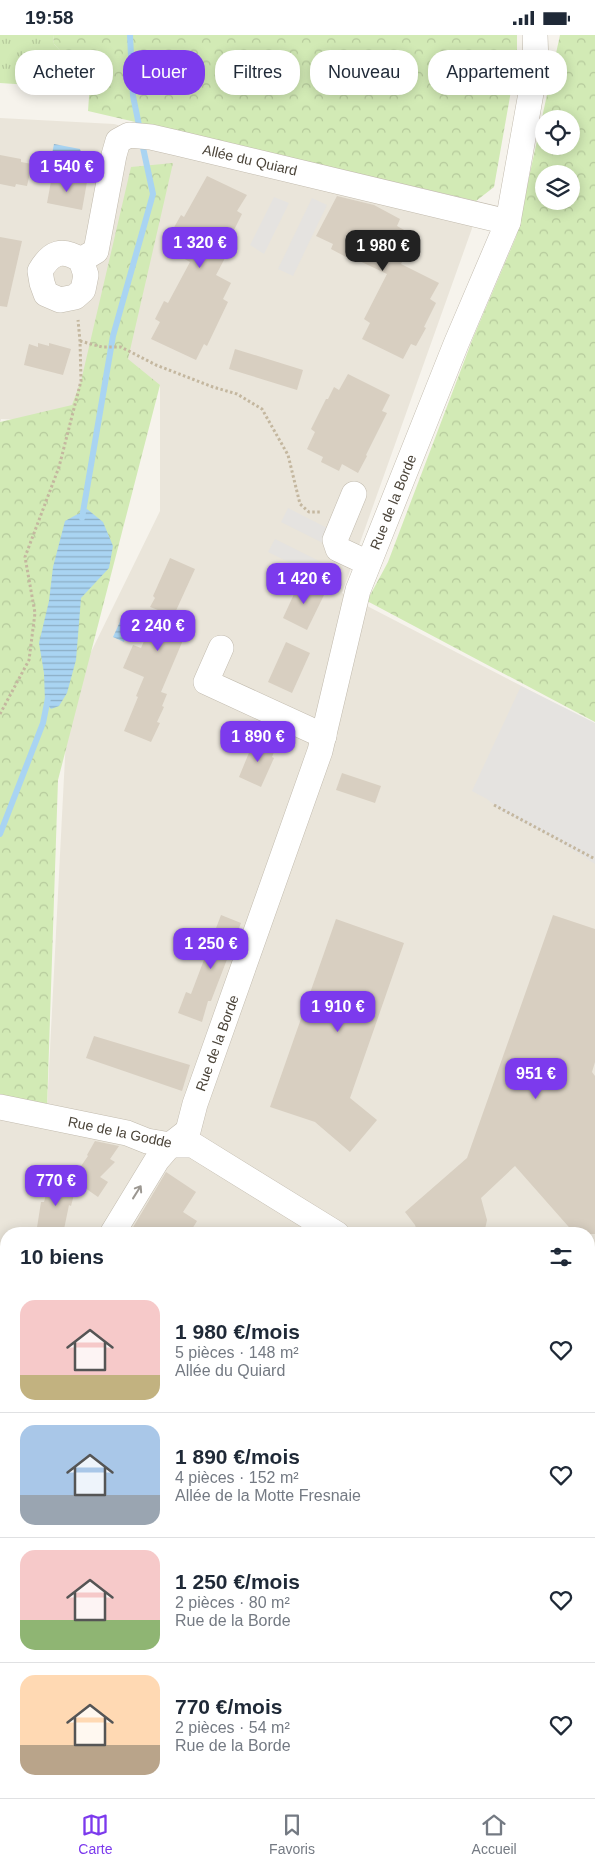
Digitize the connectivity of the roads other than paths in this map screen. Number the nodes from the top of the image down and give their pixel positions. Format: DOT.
graph roads {
  1 [pos="535,35"];
  2 [pos="508,222"];
  3 [pos="82,260"];
  4 [pos="354,494"];
  5 [pos="368,563"];
  6 [pos="221,648"];
  7 [pos="324,736"];
  8 [pos="0,1107"];
  9 [pos="170,1145"];
  10 [pos="116,1227"];
  11 [pos="326,1227"];
  1 -- 2 [label="street, Rue de la Borde"];
  2 -- 3 [label="street, Allée du Quiard"];
  2 -- 5 [label="street, Rue de la Borde"];
  3 -- 3 [label="street"];
  4 -- 5 [label="street"];
  5 -- 7 [label="street, Rue de la Borde"];
  6 -- 7 [label="street"];
  7 -- 9 [label="street, Rue de la Borde"];
  8 -- 9 [label="street, Rue de la Godde"];
  10 -- 9 [label="street, Rue de la Borde, one-way"];
  9 -- 11 [label="street, Rue de la Godde"];
}
